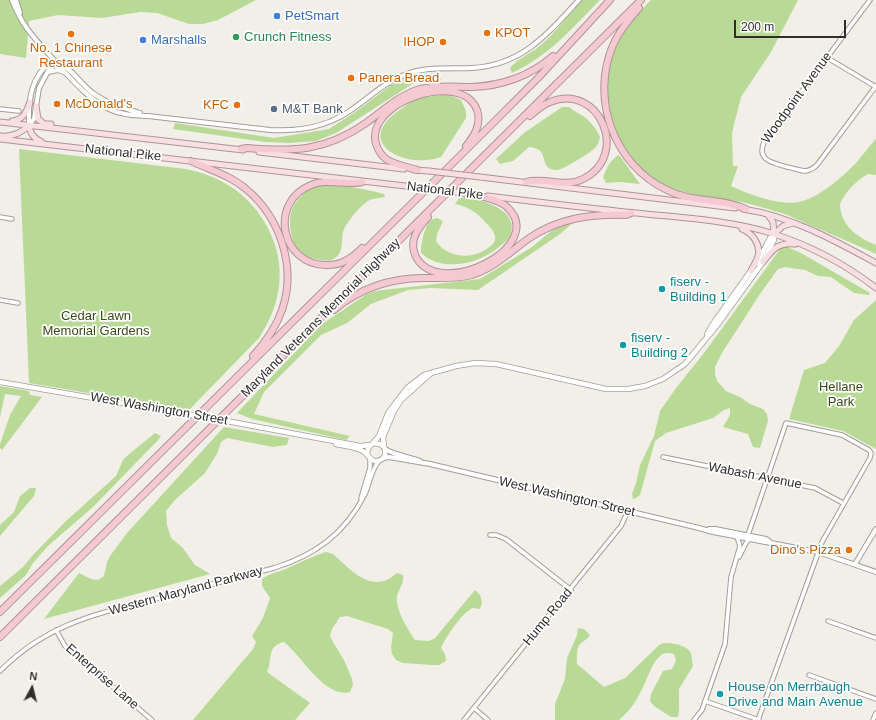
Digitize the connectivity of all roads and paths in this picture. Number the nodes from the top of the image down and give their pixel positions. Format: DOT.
graph roads {
  1 [pos="12,0"];
  2 [pos="16,0"];
  3 [pos="579,0"];
  4 [pos="610,0"];
  5 [pos="641,0"];
  6 [pos="645,0"];
  7 [pos="870,0"];
  8 [pos="25,26"];
  9 [pos="585,27"];
  10 [pos="826,57"];
  11 [pos="54,60"];
  12 [pos="48,72"];
  13 [pos="66,74"];
  14 [pos="876,86"];
  15 [pos="30,102"];
  16 [pos="36,106"];
  17 [pos="0,109"];
  18 [pos="19,111"];
  19 [pos="148,116"];
  20 [pos="0,122"];
  21 [pos="29,125"];
  22 [pos="0,136"];
  23 [pos="146,138"];
  24 [pos="0,139"];
  25 [pos="51,145"];
  26 [pos="241,149"];
  27 [pos="490,150"];
  28 [pos="192,161"];
  29 [pos="418,170"];
  30 [pos="460,180"];
  31 [pos="435,181"];
  32 [pos="362,182"];
  33 [pos="526,182"];
  34 [pos="477,195"];
  35 [pos="408,208"];
  36 [pos="746,209"];
  37 [pos="631,213"];
  38 [pos="767,214"];
  39 [pos="0,217"];
  40 [pos="12,219"];
  41 [pos="719,223"];
  42 [pos="794,223"];
  43 [pos="774,234"];
  44 [pos="805,246"];
  45 [pos="763,262"];
  46 [pos="876,263"];
  47 [pos="751,270"];
  48 [pos="876,288"];
  49 [pos="0,300"];
  50 [pos="18,303"];
  51 [pos="300,339"];
  52 [pos="701,344"];
  53 [pos="430,374"];
  54 [pos="0,382"];
  55 [pos="205,409"];
  56 [pos="317,438"];
  57 [pos="372,444"];
  58 [pos="384,448"];
  59 [pos="369,457"];
  60 [pos="663,457"];
  61 [pos="381,459"];
  62 [pos="430,464"];
  63 [pos="767,479"];
  64 [pos="361,500"];
  65 [pos="844,503"];
  66 [pos="628,511"];
  67 [pos="704,529"];
  68 [pos="876,529"];
  69 [pos="490,535"];
  70 [pos="737,537"];
  71 [pos="749,537"];
  72 [pos="818,552"];
  73 [pos="736,562"];
  74 [pos="855,564"];
  75 [pos="876,572"];
  76 [pos="571,590"];
  77 [pos="0,612"];
  78 [pos="828,621"];
  79 [pos="56,630"];
  80 [pos="0,637"];
  81 [pos="876,638"];
  82 [pos="0,671"];
  83 [pos="809,675"];
  84 [pos="876,699"];
  85 [pos="705,701"];
  86 [pos="474,708"];
  87 [pos="876,713"];
  88 [pos="152,720"];
  89 [pos="464,720"];
  90 [pos="488,720"];
  91 [pos="694,720"];
  92 [pos="759,720"];
  93 [pos="874,720"];
  1 -- 8 [label="street"];
  2 -- 8 [label="street"];
  3 -- 19 [label="street"];
  4 -- 9 [label="highway, Maryland Veterans Memorial Highway"];
  5 -- 27 [label="highway, Maryland Veterans Memorial Highway"];
  6 -- 36 [label="highway"];
  7 -- 10 [label="street, Woodpoint Avenue"];
  8 -- 11 [label="street"];
  9 -- 26 [label="highway"];
  9 -- 31 [label="highway, Maryland Veterans Memorial Highway"];
  10 -- 14 [label="street"];
  10 -- 14 [label="street, Woodpoint Avenue"];
  11 -- 12 [label="street"];
  11 -- 13 [label="street"];
  11 -- 15 [label="street"];
  11 -- 19 [label="street"];
  12 -- 13 [label="street"];
  12 -- 16 [label="street"];
  13 -- 19 [label="street"];
  15 -- 20 [label="main road"];
  15 -- 21 [label="street"];
  16 -- 21 [label="street"];
  16 -- 23 [label="main road"];
  17 -- 18 [label="street"];
  20 -- 21 [label="main road, National Pike"];
  21 -- 22 [label="main road"];
  21 -- 23 [label="main road, National Pike"];
  21 -- 25 [label="main road"];
  23 -- 26 [label="main road, National Pike"];
  24 -- 25 [label="main road, National Pike"];
  25 -- 28 [label="main road, National Pike"];
  26 -- 29 [label="main road, National Pike"];
  27 -- 30 [label="highway, Maryland Veterans Memorial Highway"];
  27 -- 33 [label="highway"];
  28 -- 32 [label="main road, National Pike"];
  28 -- 55 [label="highway"];
  29 -- 31 [label="highway"];
  29 -- 33 [label="main road, National Pike, bridge"];
  30 -- 34 [label="highway"];
  30 -- 51 [label="highway, Maryland Veterans Memorial Highway"];
  31 -- 35 [label="highway, Maryland Veterans Memorial Highway"];
  32 -- 34 [label="main road, National Pike, bridge"];
  32 -- 35 [label="highway"];
  33 -- 36 [label="main road, National Pike"];
  34 -- 37 [label="main road, National Pike"];
  35 -- 55 [label="highway, Maryland Veterans Memorial Highway"];
  36 -- 38 [label="main road, National Pike"];
  37 -- 41 [label="main road, National Pike"];
  37 -- 51 [label="highway"];
  38 -- 42 [label="main road, National Pike"];
  38 -- 43 [label="main road"];
  39 -- 40 [label="street"];
  41 -- 43 [label="main road, National Pike"];
  41 -- 47 [label="main road"];
  42 -- 43 [label="main road"];
  42 -- 46 [label="main road, National Pike"];
  43 -- 44 [label="main road, National Pike"];
  43 -- 45 [label="main road"];
  43 -- 47 [label="main road"];
  44 -- 45 [label="main road"];
  44 -- 48 [label="main road, National Pike"];
  45 -- 52 [label="main road"];
  47 -- 52 [label="main road"];
  49 -- 50 [label="street"];
  51 -- 80 [label="highway, Maryland Veterans Memorial Highway"];
  52 -- 53 [label="main road"];
  53 -- 57 [label="main road"];
  53 -- 58 [label="main road"];
  54 -- 56 [label="main road, West Washington Street, bridge"];
  55 -- 77 [label="highway, Maryland Veterans Memorial Highway"];
  56 -- 57 [label="main road, West Washington Street"];
  56 -- 59 [label="main road, West Washington Street"];
  57 -- 58 [label="main road"];
  57 -- 59 [label="main road"];
  58 -- 61 [label="main road"];
  58 -- 62 [label="street, West Washington Street"];
  59 -- 61 [label="main road"];
  59 -- 64 [label="street, Western Maryland Parkway"];
  60 -- 63 [label="street, Wabash Avenue"];
  61 -- 62 [label="street, West Washington Street"];
  61 -- 64 [label="street, Western Maryland Parkway"];
  62 -- 66 [label="street, West Washington Street"];
  63 -- 65 [label="street, Wabash Avenue"];
  63 -- 65 [label="street"];
  63 -- 71 [label="street"];
  64 -- 79 [label="street, Western Maryland Parkway"];
  65 -- 72 [label="street"];
  66 -- 67 [label="street, West Washington Street"];
  66 -- 76 [label="street, Hump Road"];
  67 -- 70 [label="street, West Washington Street"];
  67 -- 71 [label="street, West Washington Street"];
  68 -- 74 [label="street"];
  69 -- 76 [label="street"];
  70 -- 71 [label="street, West Washington Street"];
  70 -- 73 [label="street"];
  71 -- 72 [label="street, West Washington Street"];
  71 -- 73 [label="street"];
  72 -- 74 [label="street, West Washington Street"];
  72 -- 92 [label="street"];
  73 -- 85 [label="street"];
  74 -- 75 [label="street, West Washington Street"];
  76 -- 86 [label="street, Hump Road"];
  78 -- 81 [label="street"];
  79 -- 82 [label="street, Western Maryland Parkway"];
  79 -- 88 [label="street, Enterprise Lane"];
  83 -- 84 [label="street"];
  85 -- 91 [label="street"];
  85 -- 92 [label="street"];
  86 -- 89 [label="street, Hump Road"];
  86 -- 90 [label="street"];
  87 -- 93 [label="street"];
}
